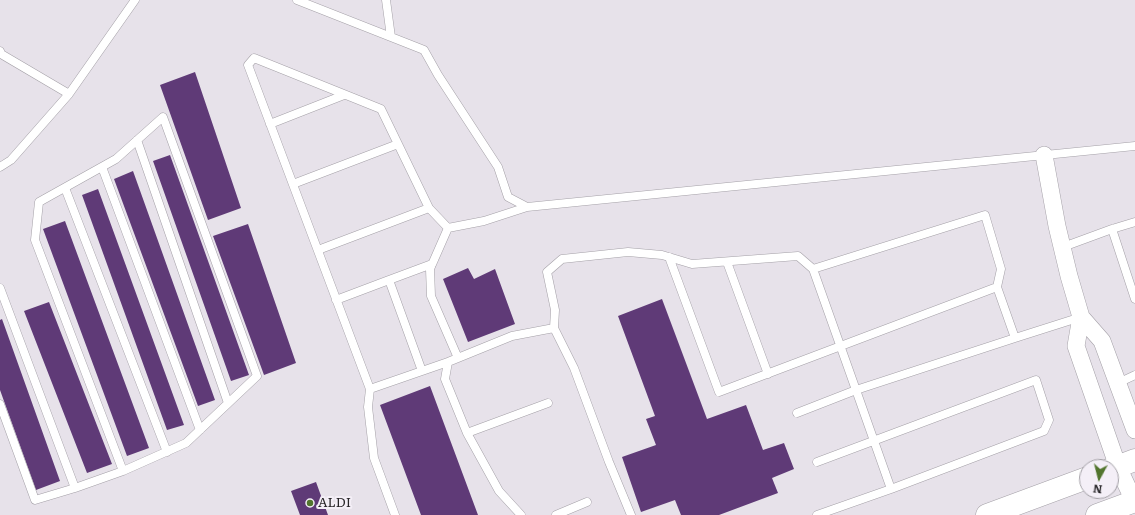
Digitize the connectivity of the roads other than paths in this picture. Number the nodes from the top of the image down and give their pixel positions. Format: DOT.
graph roads {
  1 [pos="135,0"];
  2 [pos="297,0"];
  3 [pos="386,0"];
  4 [pos="391,37"];
  5 [pos="0,51"];
  6 [pos="69,94"];
  7 [pos="344,94"];
  8 [pos="270,124"];
  9 [pos="137,140"];
  10 [pos="398,144"];
  11 [pos="1135,146"];
  12 [pos="1044,155"];
  13 [pos="0,167"];
  14 [pos="102,167"];
  15 [pos="293,184"];
  16 [pos="64,188"];
  17 [pos="527,206"];
  18 [pos="429,208"];
  19 [pos="1135,222"];
  20 [pos="448,228"];
  21 [pos="1112,228"];
  22 [pos="1063,248"];
  23 [pos="318,250"];
  24 [pos="669,257"];
  25 [pos="727,262"];
  26 [pos="432,264"];
  27 [pos="813,269"];
  28 [pos="1132,279"];
  29 [pos="389,280"];
  30 [pos="997,287"];
  31 [pos="0,288"];
  32 [pos="1135,299"];
  33 [pos="336,300"];
  34 [pos="4,309"];
  35 [pos="1081,317"];
  36 [pos="554,328"];
  37 [pos="1015,338"];
  38 [pos="840,346"];
  39 [pos="458,358"];
  40 [pos="448,362"];
  41 [pos="422,371"];
  42 [pos="768,374"];
  43 [pos="1135,375"];
  44 [pos="1118,383"];
  45 [pos="370,389"];
  46 [pos="856,390"];
  47 [pos="228,403"];
  48 [pos="548,403"];
  49 [pos="0,404"];
  50 [pos="796,413"];
  51 [pos="200,430"];
  52 [pos="1135,430"];
  53 [pos="467,434"];
  54 [pos="874,441"];
  55 [pos="166,452"];
  56 [pos="817,462"];
  57 [pos="1121,465"];
  58 [pos="123,471"];
  59 [pos="1079,481"];
  60 [pos="75,488"];
  61 [pos="892,489"];
  62 [pos="1134,501"];
  63 [pos="587,502"];
  64 [pos="395,515"];
  65 [pos="521,515"];
  66 [pos="556,515"];
  67 [pos="631,515"];
  68 [pos="817,515"];
  69 [pos="987,515"];
  70 [pos="1097,515"];
  1 -- 6 [label="lane"];
  2 -- 4 [label="lane"];
  3 -- 4 [label="lane"];
  4 -- 17 [label="lane"];
  5 -- 6 [label="lane"];
  6 -- 13 [label="lane"];
  7 -- 8 [label="lane"];
  7 -- 8 [label="lane"];
  7 -- 10 [label="lane"];
  8 -- 15 [label="lane"];
  9 -- 14 [label="lane"];
  9 -- 47 [label="lane"];
  9 -- 47 [label="lane"];
  10 -- 15 [label="lane"];
  10 -- 18 [label="lane"];
  11 -- 12 [label="lane"];
  12 -- 17 [label="lane"];
  12 -- 22 [label="street"];
  14 -- 16 [label="lane"];
  14 -- 51 [label="lane"];
  15 -- 23 [label="lane"];
  16 -- 55 [label="lane"];
  16 -- 58 [label="lane"];
  17 -- 20 [label="lane"];
  18 -- 20 [label="lane"];
  18 -- 23 [label="lane"];
  19 -- 21 [label="lane"];
  20 -- 26 [label="lane"];
  21 -- 22 [label="lane"];
  21 -- 28 [label="lane"];
  22 -- 35 [label="street"];
  23 -- 33 [label="lane"];
  24 -- 25 [label="lane"];
  24 -- 36 [label="lane"];
  24 -- 42 [label="lane"];
  25 -- 27 [label="lane"];
  25 -- 42 [label="lane"];
  26 -- 29 [label="lane"];
  26 -- 39 [label="lane"];
  27 -- 30 [label="lane"];
  27 -- 38 [label="lane"];
  28 -- 32 [label="lane"];
  29 -- 33 [label="lane"];
  29 -- 41 [label="lane"];
  30 -- 37 [label="lane"];
  30 -- 38 [label="lane"];
  31 -- 34 [label="lane"];
  33 -- 45 [label="lane"];
  34 -- 60 [label="lane"];
  35 -- 37 [label="lane"];
  35 -- 44 [label="street"];
  35 -- 57 [label="street"];
  36 -- 39 [label="lane"];
  36 -- 67 [label="lane"];
  37 -- 46 [label="lane"];
  38 -- 42 [label="lane"];
  38 -- 46 [label="lane"];
  39 -- 40 [label="lane"];
  40 -- 41 [label="lane"];
  40 -- 53 [label="lane"];
  41 -- 45 [label="lane"];
  43 -- 44 [label="lane"];
  44 -- 52 [label="street"];
  45 -- 64 [label="lane"];
  46 -- 50 [label="lane"];
  46 -- 54 [label="lane"];
  47 -- 51 [label="lane"];
  48 -- 53 [label="lane"];
  49 -- 60 [label="lane"];
  51 -- 55 [label="lane"];
  53 -- 65 [label="lane"];
  54 -- 56 [label="lane"];
  54 -- 61 [label="lane"];
  54 -- 61 [label="lane"];
  55 -- 58 [label="lane"];
  57 -- 62 [label="street"];
  58 -- 60 [label="lane"];
  59 -- 69 [label="main road"];
  61 -- 68 [label="lane"];
  62 -- 70 [label="main road"];
  63 -- 66 [label="lane"];
}
